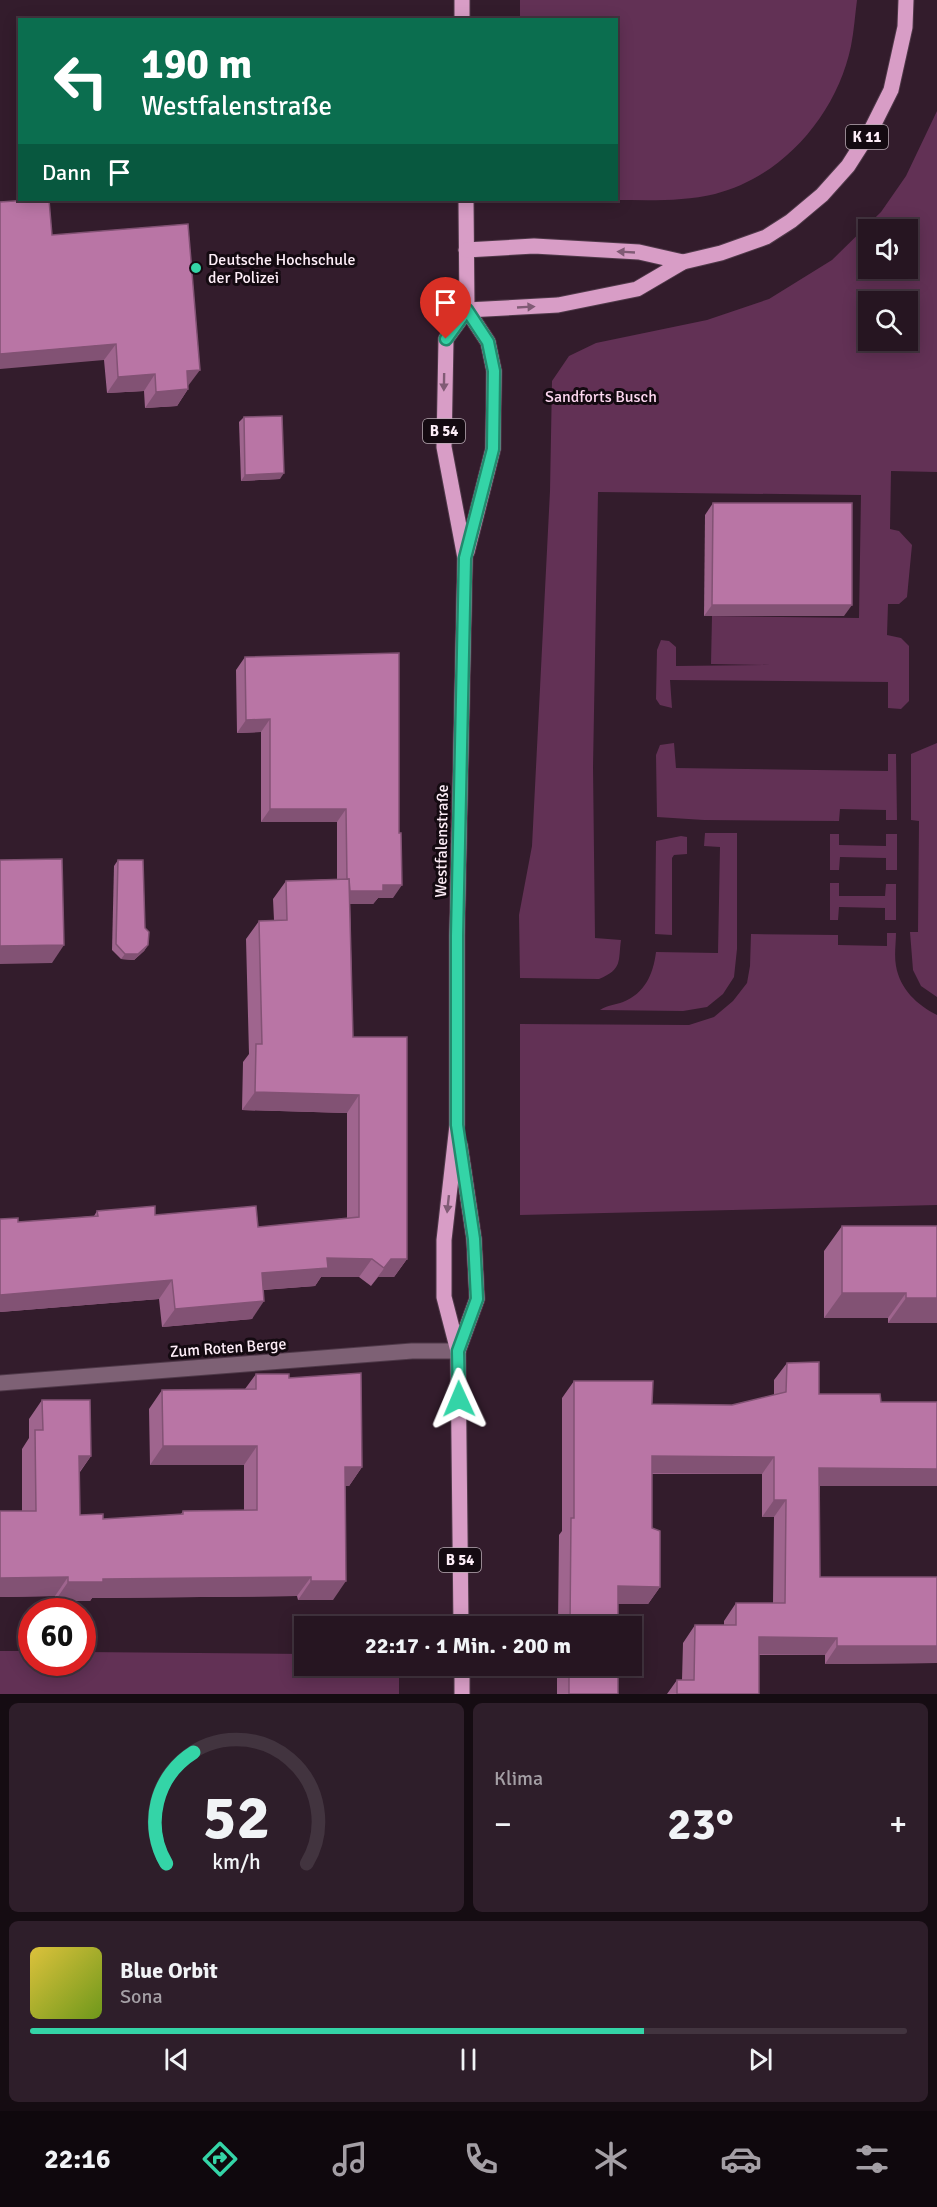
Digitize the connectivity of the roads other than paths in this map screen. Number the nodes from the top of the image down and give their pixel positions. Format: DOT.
graph roads {
  1 [pos="462,0"];
  2 [pos="906,0"];
  3 [pos="462,18"];
  4 [pos="466,201"];
  5 [pos="466,250"];
  6 [pos="683,262"];
  7 [pos="467,310"];
  8 [pos="465,558"];
  9 [pos="457,1125"];
  10 [pos="458,1351"];
  11 [pos="0,1383"];
  12 [pos="461,1616"];
  13 [pos="462,1676"];
  14 [pos="462,1694"];
  1 -- 3 [label="main road"];
  2 -- 6 [label="main road, K 11"];
  4 -- 5 [label="main road"];
  6 -- 5 [label="main road, K 11, one-way"];
  5 -- 7 [label="main road"];
  7 -- 6 [label="main road, K 11, one-way"];
  7 -- 8 [label="main road, Westfalenstraße / B 54, one-way"];
  7 -- 8 [label="main road, Westfalenstraße / B 54"];
  8 -- 9 [label="main road, Westfalenstraße / B 54"];
  9 -- 10 [label="main road, Westfalenstraße / B 54, one-way"];
  9 -- 10 [label="main road, Westfalenstraße / B 54"];
  10 -- 11 [label="street, Zum Roten Berge"];
  10 -- 12 [label="main road, Westfalenstraße / B 54"];
  13 -- 14 [label="main road"];
}
